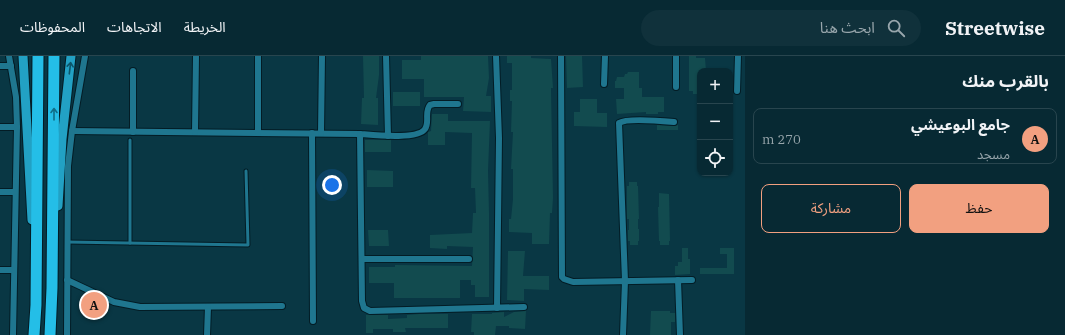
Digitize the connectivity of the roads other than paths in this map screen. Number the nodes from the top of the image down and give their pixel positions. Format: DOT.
graph roads {
  1 [pos="9,56"];
  2 [pos="23,56"];
  3 [pos="38,56"];
  4 [pos="54,56"];
  5 [pos="71,56"];
  6 [pos="85,56"];
  7 [pos="196,56"];
  8 [pos="258,56"];
  9 [pos="322,56"];
  10 [pos="386,56"];
  11 [pos="496,56"];
  12 [pos="561,56"];
  13 [pos="605,56"];
  14 [pos="676,56"];
  15 [pos="738,56"];
  16 [pos="0,66"];
  17 [pos="11,66"];
  18 [pos="133,71"];
  19 [pos="604,84"];
  20 [pos="676,88"];
  21 [pos="737,92"];
  22 [pos="458,104"];
  23 [pos="674,122"];
  24 [pos="0,127"];
  25 [pos="17,127"];
  26 [pos="72,131"];
  27 [pos="133,132"];
  28 [pos="195,132"];
  29 [pos="258,133"];
  30 [pos="312,133"];
  31 [pos="321,134"];
  32 [pos="360,134"];
  33 [pos="388,136"];
  34 [pos="130,140"];
  35 [pos="246,171"];
  36 [pos="0,192"];
  37 [pos="15,192"];
  38 [pos="67,242"];
  39 [pos="130,243"];
  40 [pos="362,259"];
  41 [pos="470,259"];
  42 [pos="0,270"];
  43 [pos="14,270"];
  44 [pos="67,280"];
  45 [pos="678,280"];
  46 [pos="692,280"];
  47 [pos="625,281"];
  48 [pos="52,288"];
  49 [pos="36,305"];
  50 [pos="208,306"];
  51 [pos="282,306"];
  52 [pos="524,307"];
  53 [pos="497,308"];
  54 [pos="313,321"];
  55 [pos="13,335"];
  56 [pos="34,335"];
  57 [pos="50,335"];
  58 [pos="67,335"];
  59 [pos="207,335"];
  60 [pos="623,335"];
  61 [pos="680,335"];
  1 -- 17 [label="street"];
  2 -- 49 [label="main road"];
  3 -- 49 [label="highway"];
  48 -- 4 [label="highway, one-way"];
  48 -- 5 [label="main road, one-way"];
  6 -- 26 [label="street"];
  7 -- 28 [label="street"];
  8 -- 29 [label="street"];
  9 -- 31 [label="street"];
  10 -- 33 [label="street"];
  11 -- 53 [label="street"];
  12 -- 47 [label="street"];
  13 -- 19 [label="street"];
  14 -- 20 [label="street"];
  15 -- 21 [label="street"];
  16 -- 17 [label="street"];
  17 -- 25 [label="street"];
  18 -- 27 [label="street"];
  22 -- 33 [label="street"];
  23 -- 47 [label="street"];
  24 -- 25 [label="street"];
  25 -- 37 [label="street"];
  26 -- 27 [label="street"];
  26 -- 38 [label="street"];
  27 -- 28 [label="street"];
  28 -- 29 [label="street"];
  29 -- 30 [label="street"];
  30 -- 31 [label="street"];
  30 -- 54 [label="street"];
  31 -- 32 [label="street"];
  32 -- 33 [label="street"];
  32 -- 40 [label="street"];
  34 -- 39 [label="lane"];
  35 -- 39 [label="lane"];
  36 -- 37 [label="street"];
  37 -- 43 [label="street"];
  38 -- 39 [label="lane"];
  38 -- 44 [label="street"];
  40 -- 41 [label="street"];
  40 -- 53 [label="street"];
  42 -- 43 [label="street"];
  43 -- 55 [label="street"];
  44 -- 50 [label="street"];
  44 -- 58 [label="street"];
  45 -- 46 [label="street"];
  45 -- 47 [label="street"];
  45 -- 61 [label="street"];
  47 -- 60 [label="street"];
  48 -- 57 [label="highway"];
  49 -- 56 [label="highway"];
  50 -- 51 [label="street"];
  50 -- 59 [label="street"];
  52 -- 53 [label="street"];
}
